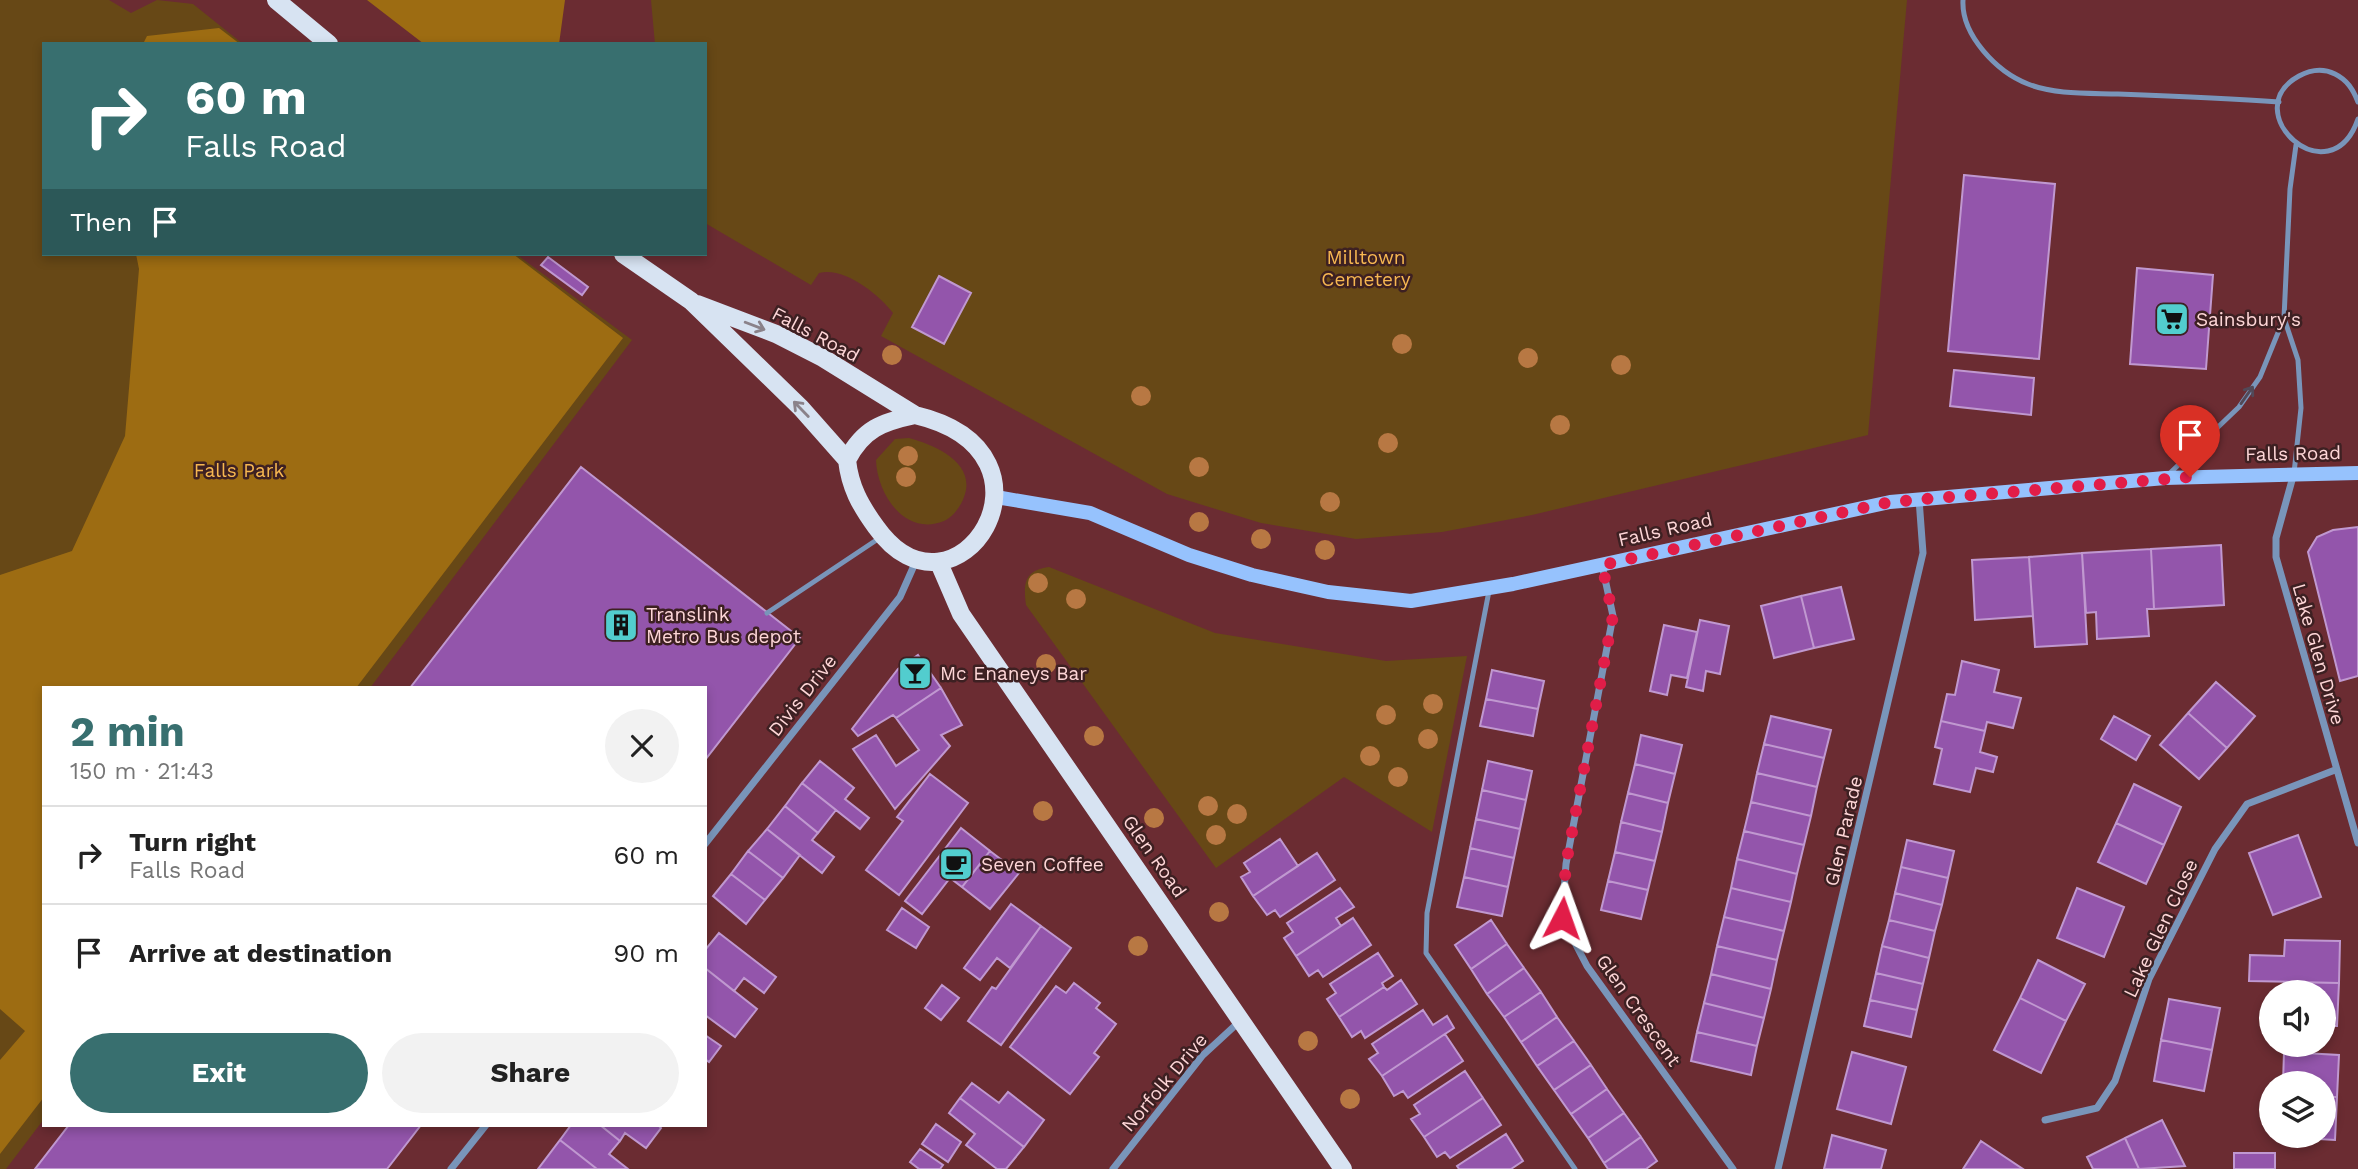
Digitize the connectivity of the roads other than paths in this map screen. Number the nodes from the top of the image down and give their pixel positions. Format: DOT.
graph roads {
  1 [pos="276,0"];
  2 [pos="1963,0"];
  3 [pos="327,42"];
  4 [pos="2279,102"];
  5 [pos="2358,102"];
  6 [pos="2358,119"];
  7 [pos="2296,145"];
  8 [pos="626,256"];
  9 [pos="691,301"];
  10 [pos="2284,318"];
  11 [pos="915,415"];
  12 [pos="847,460"];
  13 [pos="2294,472"];
  14 [pos="2358,472"];
  15 [pos="2165,478"];
  16 [pos="996,497"];
  17 [pos="1919,499"];
  18 [pos="882,536"];
  19 [pos="916,561"];
  20 [pos="939,563"];
  21 [pos="1602,565"];
  22 [pos="1489,588"];
  23 [pos="767,613"];
  24 [pos="2335,770"];
  25 [pos="2356,829"];
  26 [pos="707,842"];
  27 [pos="2358,843"];
  28 [pos="1243,1019"];
  29 [pos="2045,1120"];
  30 [pos="483,1127"];
  31 [pos="451,1169"];
  32 [pos="1114,1169"];
  33 [pos="1343,1169"];
  34 [pos="1575,1169"];
  35 [pos="1733,1169"];
  36 [pos="1778,1169"];
  1 -- 3 [label="main road"];
  2 -- 4 [label="lane"];
  4 -- 5 [label="lane"];
  4 -- 7 [label="lane"];
  6 -- 7 [label="lane"];
  7 -- 10 [label="lane"];
  8 -- 9 [label="main road, Falls Road"];
  9 -- 11 [label="main road, Falls Road, one-way"];
  12 -- 9 [label="main road, Falls Road, one-way"];
  10 -- 13 [label="lane"];
  15 -- 10 [label="lane, one-way"];
  11 -- 12 [label="main road"];
  11 -- 16 [label="main road"];
  12 -- 18 [label="main road"];
  13 -- 14 [label="main road, Falls Road"];
  13 -- 15 [label="main road, Falls Road"];
  13 -- 24 [label="street, Lake Glen Drive"];
  15 -- 17 [label="main road, Falls Road"];
  16 -- 20 [label="main road"];
  16 -- 22 [label="main road, Falls Road"];
  17 -- 21 [label="main road, Falls Road"];
  17 -- 36 [label="street, Glen Parade"];
  18 -- 19 [label="main road"];
  18 -- 23 [label="lane"];
  19 -- 20 [label="main road"];
  19 -- 26 [label="street, Divis Drive"];
  20 -- 28 [label="main road, Glen Road"];
  21 -- 22 [label="main road, Falls Road"];
  21 -- 35 [label="street, Glen Crescent"];
  22 -- 34 [label="lane"];
  24 -- 25 [label="street, Lake Glen Drive"];
  24 -- 29 [label="street, Lake Glen Close"];
  25 -- 27 [label="street, Lake Glen Drive"];
  28 -- 32 [label="street, Norfolk Drive"];
  28 -- 33 [label="main road, Glen Road"];
  30 -- 31 [label="street"];
}
